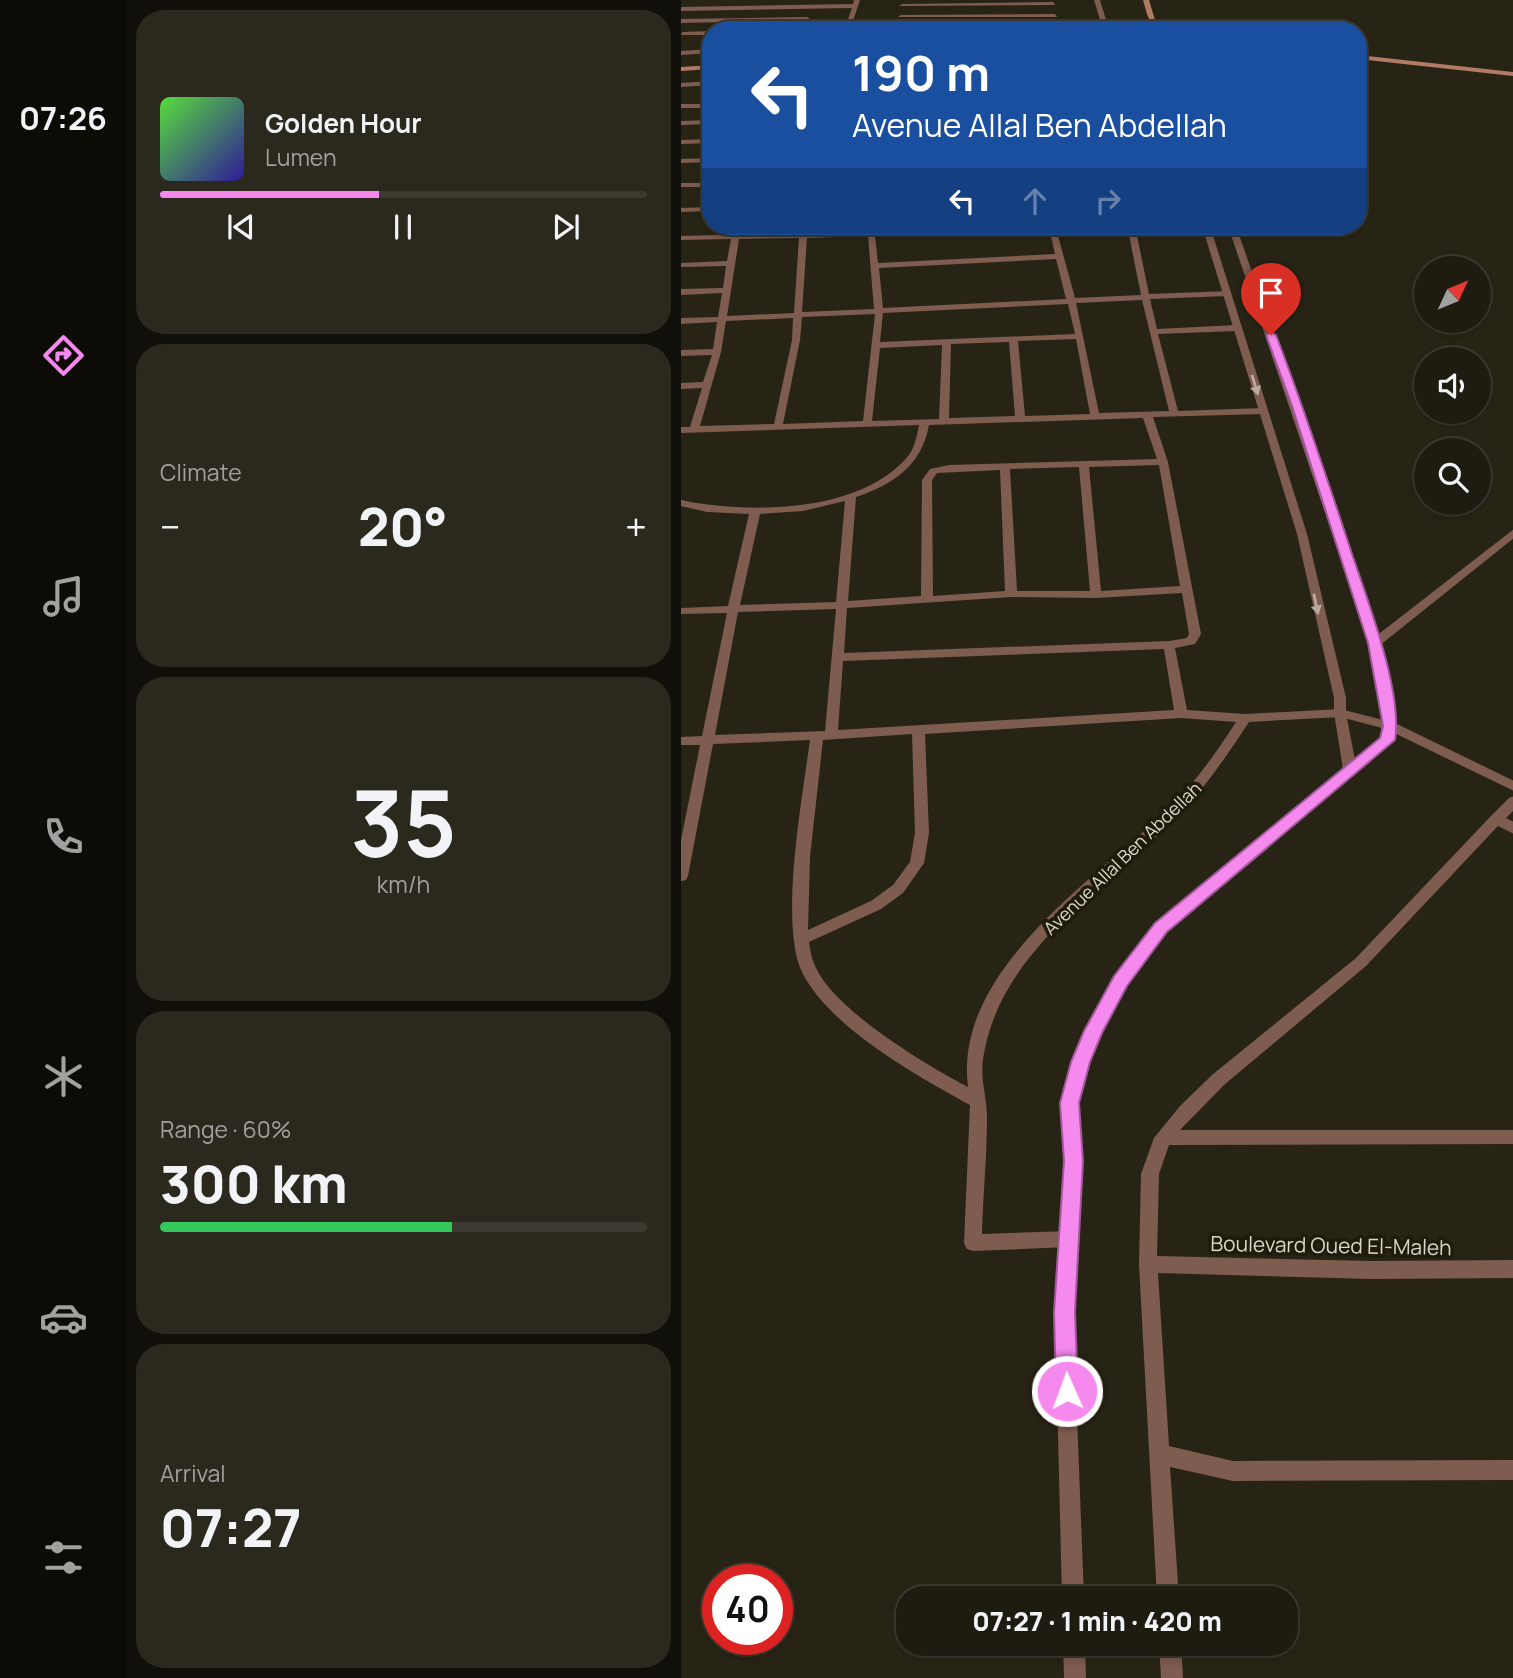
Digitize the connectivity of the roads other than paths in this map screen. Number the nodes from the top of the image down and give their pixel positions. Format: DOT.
graph roads {
  1 [pos="814,0"];
  2 [pos="1097,0"];
  3 [pos="1146,0"];
  4 [pos="1053,2"];
  5 [pos="856,3"];
  6 [pos="903,3"];
  7 [pos="811,7"];
  8 [pos="681,9"];
  9 [pos="1055,16"];
  10 [pos="900,17"];
  11 [pos="937,17"];
  12 [pos="808,19"];
  13 [pos="681,21"];
  14 [pos="689,21"];
  15 [pos="850,21"];
  16 [pos="899,21"];
  17 [pos="937,21"];
  18 [pos="1055,21"];
  19 [pos="1103,21"];
  20 [pos="1152,21"];
  21 [pos="702,34"];
  22 [pos="682,35"];
  23 [pos="702,52"];
  24 [pos="681,53"];
  25 [pos="1367,56"];
  26 [pos="702,67"];
  27 [pos="681,69"];
  28 [pos="1513,72"];
  29 [pos="702,84"];
  30 [pos="681,85"];
  31 [pos="681,106"];
  32 [pos="702,106"];
  33 [pos="702,122"];
  34 [pos="681,123"];
  35 [pos="702,141"];
  36 [pos="681,142"];
  37 [pos="681,160"];
  38 [pos="702,160"];
  39 [pos="681,185"];
  40 [pos="702,185"];
  41 [pos="681,209"];
  42 [pos="702,209"];
  43 [pos="761,235"];
  44 [pos="804,235"];
  45 [pos="871,235"];
  46 [pos="1055,235"];
  47 [pos="1133,235"];
  48 [pos="1209,235"];
  49 [pos="1235,235"];
  50 [pos="752,236"];
  51 [pos="735,237"];
  52 [pos="681,238"];
  53 [pos="1061,256"];
  54 [pos="731,264"];
  55 [pos="681,265"];
  56 [pos="875,266"];
  57 [pos="726,290"];
  58 [pos="681,292"];
  59 [pos="1227,293"];
  60 [pos="1145,297"];
  61 [pos="1072,300"];
  62 [pos="879,312"];
  63 [pos="799,317"];
  64 [pos="723,319"];
  65 [pos="681,321"];
  66 [pos="1237,328"];
  67 [pos="1153,332"];
  68 [pos="1080,335"];
  69 [pos="1013,339"];
  70 [pos="947,341"];
  71 [pos="877,345"];
  72 [pos="717,352"];
  73 [pos="681,353"];
  74 [pos="708,385"];
  75 [pos="681,386"];
  76 [pos="1263,411"];
  77 [pos="1174,414"];
  78 [pos="1147,415"];
  79 [pos="1095,417"];
  80 [pos="1020,419"];
  81 [pos="945,422"];
  82 [pos="924,423"];
  83 [pos="868,425"];
  84 [pos="778,426"];
  85 [pos="694,429"];
  86 [pos="681,430"];
  87 [pos="1163,462"];
  88 [pos="1084,464"];
  89 [pos="1005,466"];
  90 [pos="851,496"];
  91 [pos="681,503"];
  92 [pos="756,511"];
  93 [pos="1513,532"];
  94 [pos="1186,589"];
  95 [pos="1011,594"];
  96 [pos="1096,595"];
  97 [pos="927,598"];
  98 [pos="842,605"];
  99 [pos="733,610"];
  100 [pos="681,611"];
  101 [pos="1375,643"];
  102 [pos="1169,645"];
  103 [pos="838,657"];
  104 [pos="1340,713"];
  105 [pos="1181,714"];
  106 [pos="1245,719"];
  107 [pos="1390,726"];
  108 [pos="918,730"];
  109 [pos="824,736"];
  110 [pos="709,740"];
  111 [pos="681,741"];
  112 [pos="1349,771"];
  113 [pos="1513,787"];
  114 [pos="1513,801"];
  115 [pos="1496,818"];
  116 [pos="1513,829"];
  117 [pos="681,876"];
  118 [pos="802,939"];
  119 [pos="978,1101"];
  120 [pos="1513,1137"];
  121 [pos="1163,1138"];
  122 [pos="1069,1239"];
  123 [pos="1148,1264"];
  124 [pos="1513,1269"];
  125 [pos="1159,1454"];
  126 [pos="1513,1470"];
  127 [pos="1073,1586"];
  128 [pos="1167,1586"];
  129 [pos="1074,1656"];
  130 [pos="1171,1656"];
  131 [pos="1075,1678"];
  132 [pos="1172,1678"];
  1 -- 7 [label="street"];
  2 -- 19 [label="street"];
  3 -- 20 [label="main road"];
  4 -- 6 [label="street"];
  4 -- 9 [label="street"];
  5 -- 7 [label="street"];
  5 -- 15 [label="street"];
  6 -- 10 [label="street"];
  7 -- 8 [label="street"];
  7 -- 12 [label="street"];
  9 -- 11 [label="street"];
  9 -- 18 [label="street"];
  10 -- 11 [label="street"];
  10 -- 16 [label="street"];
  11 -- 17 [label="street"];
  12 -- 14 [label="street"];
  13 -- 14 [label="street"];
  14 -- 22 [label="street"];
  21 -- 22 [label="street"];
  23 -- 24 [label="street"];
  25 -- 28 [label="main road"];
  26 -- 27 [label="main road"];
  29 -- 30 [label="street"];
  31 -- 32 [label="street"];
  33 -- 34 [label="street"];
  35 -- 36 [label="street"];
  37 -- 38 [label="street"];
  39 -- 40 [label="street"];
  41 -- 42 [label="street"];
  43 -- 50 [label="street"];
  44 -- 63 [label="street"];
  45 -- 56 [label="street"];
  46 -- 53 [label="street"];
  47 -- 60 [label="street"];
  48 -- 59 [label="street"];
  49 -- 101 [label="street"];
  50 -- 51 [label="street"];
  51 -- 52 [label="street"];
  51 -- 54 [label="street"];
  53 -- 56 [label="street"];
  53 -- 61 [label="street"];
  54 -- 55 [label="street"];
  54 -- 57 [label="street"];
  56 -- 62 [label="street"];
  57 -- 58 [label="street"];
  57 -- 64 [label="street"];
  59 -- 60 [label="street"];
  59 -- 66 [label="street"];
  60 -- 61 [label="street"];
  60 -- 67 [label="street"];
  61 -- 62 [label="street"];
  61 -- 68 [label="street"];
  62 -- 63 [label="street"];
  62 -- 71 [label="street"];
  63 -- 64 [label="street"];
  63 -- 84 [label="street"];
  64 -- 65 [label="street"];
  64 -- 72 [label="street"];
  66 -- 67 [label="street"];
  66 -- 76 [label="street, one-way"];
  67 -- 77 [label="street"];
  68 -- 69 [label="street"];
  68 -- 79 [label="street"];
  69 -- 70 [label="street"];
  69 -- 80 [label="street"];
  70 -- 71 [label="street"];
  70 -- 81 [label="street"];
  71 -- 83 [label="street"];
  72 -- 73 [label="street"];
  72 -- 74 [label="street"];
  74 -- 75 [label="street"];
  74 -- 85 [label="street"];
  76 -- 77 [label="street"];
  76 -- 104 [label="street, one-way"];
  77 -- 78 [label="street"];
  78 -- 79 [label="street"];
  78 -- 87 [label="street"];
  79 -- 80 [label="street"];
  80 -- 81 [label="street"];
  81 -- 82 [label="street"];
  82 -- 83 [label="street"];
  82 -- 90 [label="street"];
  83 -- 84 [label="street"];
  84 -- 85 [label="street"];
  85 -- 86 [label="street"];
  87 -- 88 [label="street"];
  87 -- 94 [label="street"];
  88 -- 89 [label="street"];
  88 -- 96 [label="street"];
  89 -- 95 [label="street"];
  89 -- 97 [label="street"];
  90 -- 92 [label="street"];
  90 -- 98 [label="street"];
  91 -- 92 [label="street"];
  92 -- 99 [label="street"];
  93 -- 101 [label="street"];
  94 -- 96 [label="street"];
  94 -- 102 [label="street"];
  95 -- 96 [label="street"];
  95 -- 97 [label="street"];
  97 -- 98 [label="street"];
  98 -- 99 [label="street"];
  98 -- 103 [label="street"];
  99 -- 100 [label="street"];
  99 -- 110 [label="street"];
  101 -- 107 [label="street"];
  102 -- 103 [label="street"];
  102 -- 105 [label="street"];
  103 -- 109 [label="street"];
  104 -- 106 [label="street"];
  104 -- 107 [label="street"];
  104 -- 112 [label="street"];
  105 -- 106 [label="street"];
  105 -- 108 [label="street"];
  106 -- 119 [label="street, Avenue Allal Ben Abdellah"];
  107 -- 112 [label="street"];
  107 -- 113 [label="street"];
  108 -- 109 [label="street"];
  108 -- 118 [label="street"];
  109 -- 110 [label="street"];
  109 -- 118 [label="street"];
  110 -- 111 [label="street"];
  110 -- 117 [label="street"];
  112 -- 122 [label="street"];
  114 -- 115 [label="street"];
  115 -- 116 [label="street"];
  115 -- 121 [label="street"];
  118 -- 119 [label="street"];
  119 -- 122 [label="street, Avenue Allal Ben Abdellah"];
  120 -- 121 [label="street"];
  121 -- 123 [label="street"];
  122 -- 127 [label="street"];
  123 -- 124 [label="street, Boulevard Oued El-Maleh"];
  123 -- 125 [label="street"];
  125 -- 126 [label="street"];
  125 -- 128 [label="street"];
  129 -- 131 [label="street"];
  130 -- 132 [label="street"];
}
